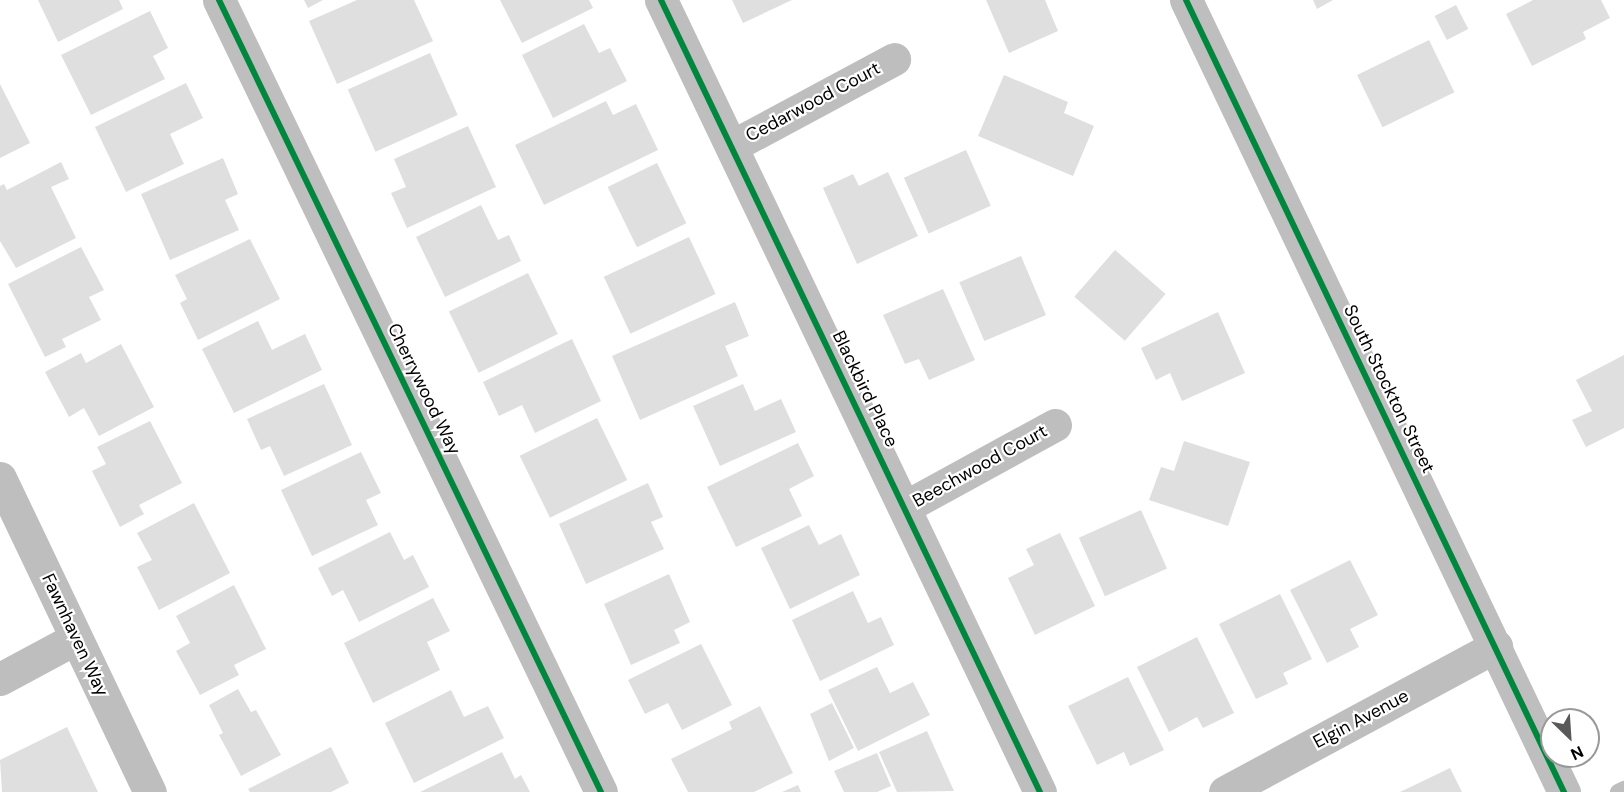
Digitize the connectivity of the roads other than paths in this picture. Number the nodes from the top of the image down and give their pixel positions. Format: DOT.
graph roads {
  1 [pos="219,0"];
  2 [pos="661,0"];
  3 [pos="1186,0"];
  4 [pos="894,59"];
  5 [pos="732,146"];
  6 [pos="1055,425"];
  7 [pos="0,477"];
  8 [pos="905,507"];
  9 [pos="76,638"];
  10 [pos="1496,646"];
  11 [pos="0,679"];
  12 [pos="1624,789"];
  13 [pos="150,792"];
  14 [pos="601,792"];
  15 [pos="1040,792"];
  16 [pos="1225,792"];
  17 [pos="1564,792"];
  18 [pos="1618,792"];
  1 -- 14 [label="street, Cherrywood Way"];
  2 -- 5 [label="street, Blackbird Place"];
  3 -- 10 [label="street, South Stockton Street"];
  4 -- 5 [label="street, Cedarwood Court"];
  5 -- 8 [label="street, Blackbird Place"];
  6 -- 8 [label="street, Beechwood Court"];
  7 -- 9 [label="street, Fawnhaven Way"];
  8 -- 15 [label="street, Blackbird Place"];
  9 -- 11 [label="street"];
  9 -- 13 [label="street, Fawnhaven Way"];
  10 -- 16 [label="street, Elgin Avenue"];
  10 -- 17 [label="street, South Stockton Street"];
  12 -- 18 [label="lane"];
}
